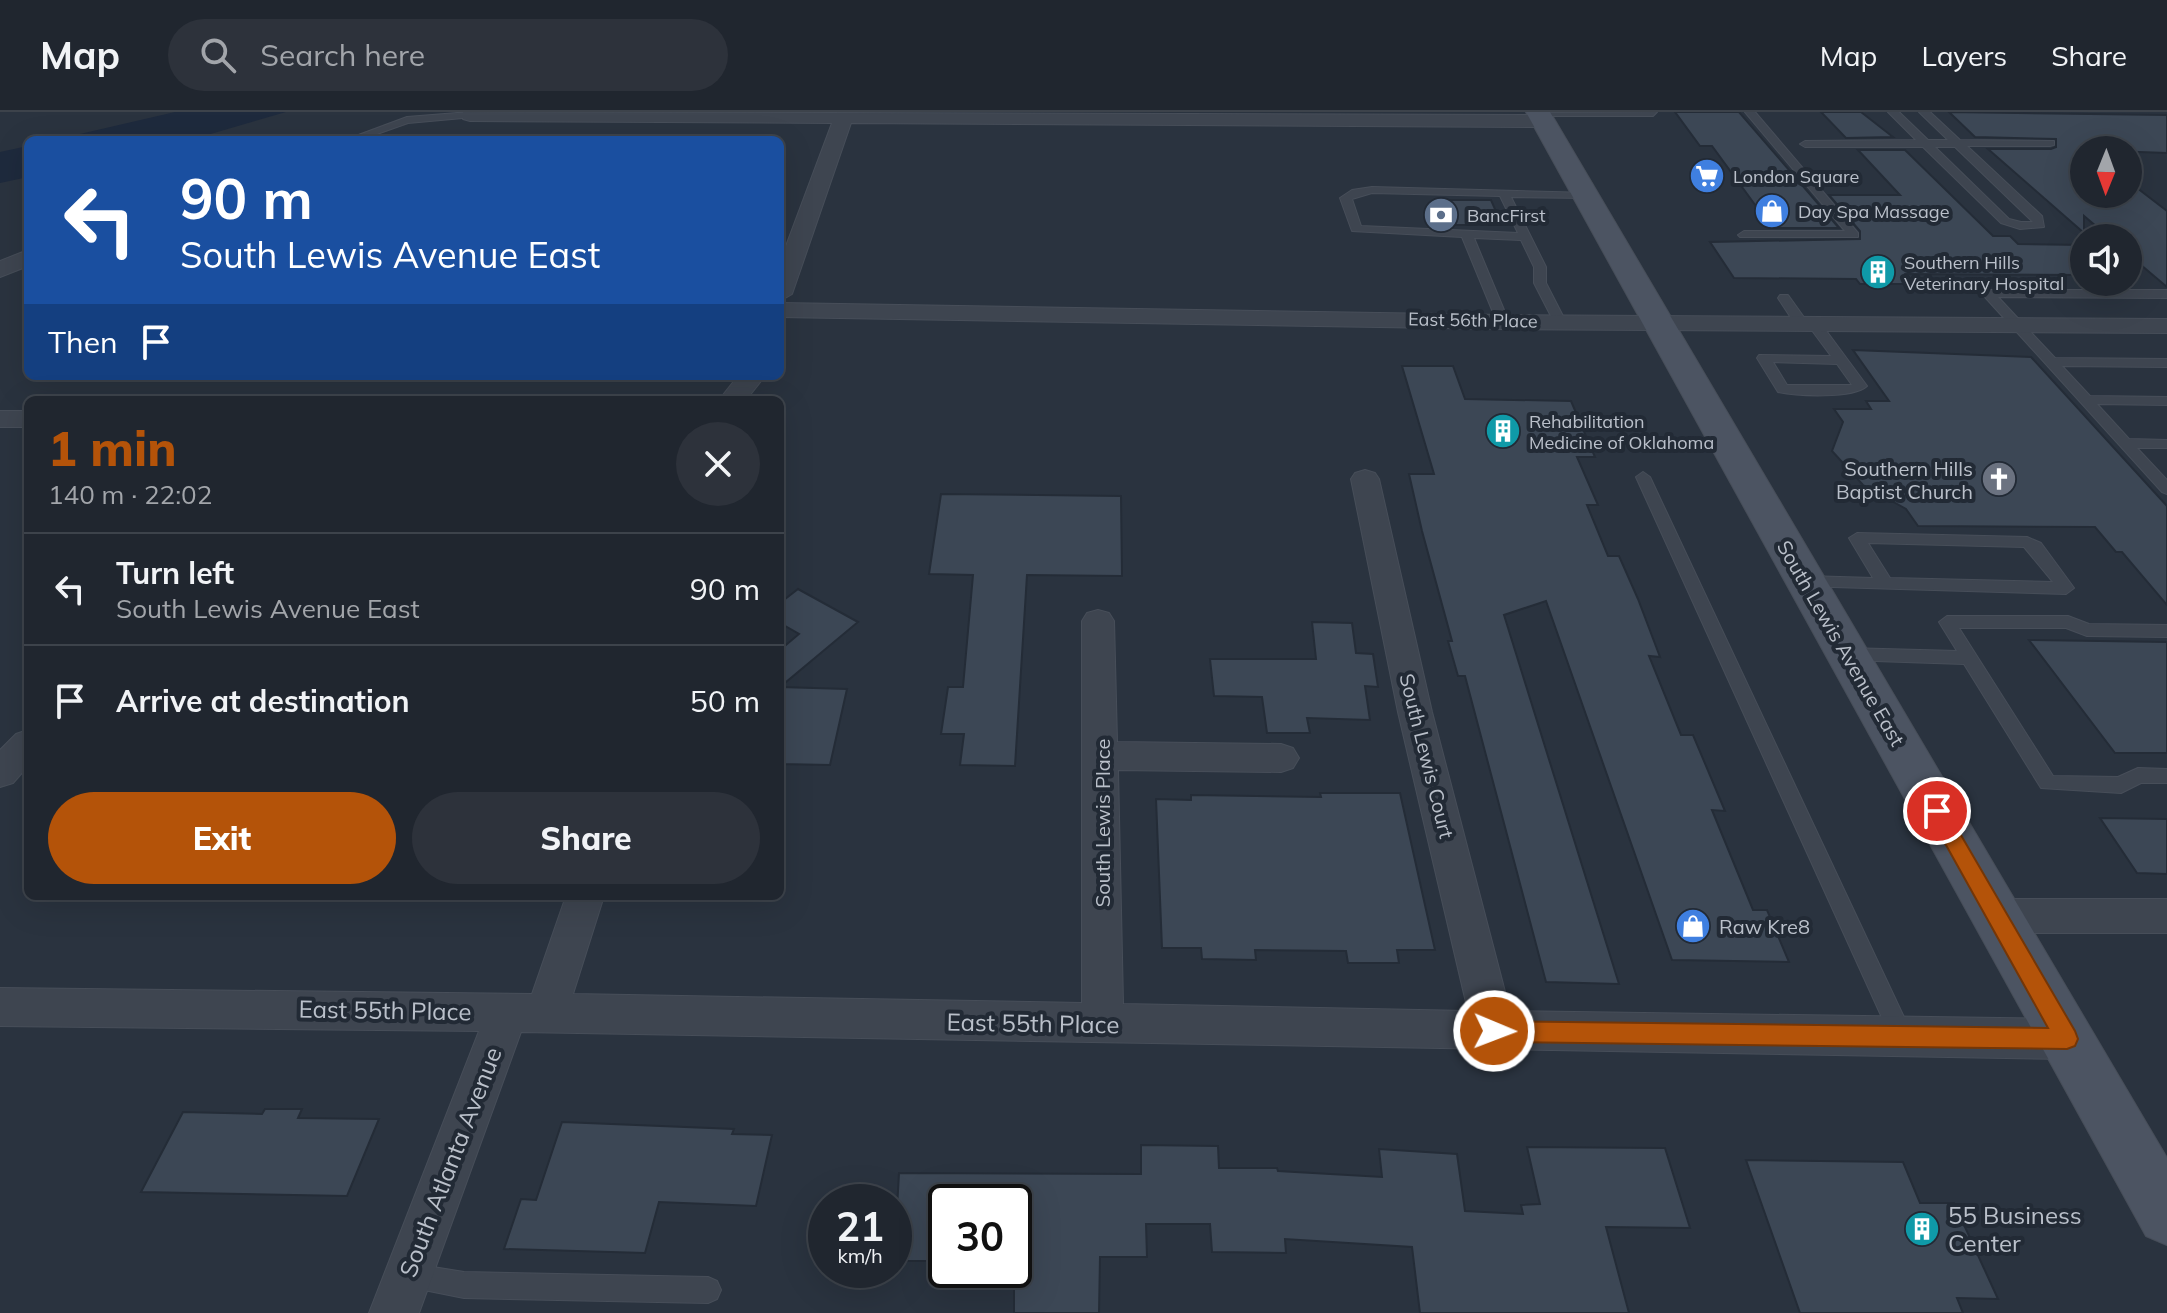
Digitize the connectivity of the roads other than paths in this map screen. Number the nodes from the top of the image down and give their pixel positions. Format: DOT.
graph roads {
  1 [pos="1750,112"];
  2 [pos="1893,112"];
  3 [pos="1924,112"];
  4 [pos="1653,113"];
  5 [pos="844,114"];
  6 [pos="470,115"];
  7 [pos="1540,115"];
  8 [pos="1481,116"];
  9 [pos="361,136"];
  10 [pos="1925,143"];
  11 [pos="1958,143"];
  12 [pos="2050,143"];
  13 [pos="1805,144"];
  14 [pos="1505,195"];
  15 [pos="1587,195"];
  16 [pos="1744,235"];
  17 [pos="1467,236"];
  18 [pos="1526,237"];
  19 [pos="788,250"];
  20 [pos="24,259"];
  21 [pos="0,270"];
  22 [pos="784,272"];
  23 [pos="2148,293"];
  24 [pos="2167,294"];
  25 [pos="1784,298"];
  26 [pos="784,310"];
  27 [pos="2167,310"];
  28 [pos="1503,322"];
  29 [pos="1560,322"];
  30 [pos="1657,323"];
  31 [pos="1808,324"];
  32 [pos="2016,325"];
  33 [pos="2167,326"];
  34 [pos="1842,360"];
  35 [pos="2051,362"];
  36 [pos="2167,363"];
  37 [pos="749,380"];
  38 [pos="735,396"];
  39 [pos="2085,400"];
  40 [pos="2167,401"];
  41 [pos="0,419"];
  42 [pos="24,419"];
  43 [pos="2125,443"];
  44 [pos="2167,444"];
  45 [pos="1643,477"];
  46 [pos="1365,479"];
  47 [pos="2167,489"];
  48 [pos="1806,582"];
  49 [pos="1885,584"];
  50 [pos="1098,621"];
  51 [pos="2167,631"];
  52 [pos="1846,654"];
  53 [pos="1971,658"];
  54 [pos="24,747"];
  55 [pos="1102,756"];
  56 [pos="1281,758"];
  57 [pos="0,773"];
  58 [pos="2167,776"];
  59 [pos="583,900"];
  60 [pos="1998,916"];
  61 [pos="2167,916"];
  62 [pos="0,1007"];
  63 [pos="527,1012"];
  64 [pos="1103,1025"];
  65 [pos="1494,1031"];
  66 [pos="1902,1037"];
  67 [pos="2067,1039"];
  68 [pos="2167,1215"];
  69 [pos="708,1290"];
  70 [pos="401,1294"];
  1 -- 16 [label="lane"];
  2 -- 10 [label="lane"];
  3 -- 11 [label="lane"];
  4 -- 7 [label="lane"];
  5 -- 6 [label="street"];
  5 -- 8 [label="street"];
  5 -- 19 [label="street"];
  6 -- 9 [label="lane"];
  7 -- 8 [label="street"];
  7 -- 15 [label="main road, South Lewis Avenue East"];
  10 -- 11 [label="lane"];
  10 -- 11 [label="lane"];
  10 -- 13 [label="lane"];
  11 -- 12 [label="lane"];
  14 -- 15 [label="lane"];
  14 -- 17 [label="lane"];
  14 -- 18 [label="lane"];
  15 -- 30 [label="main road, South Lewis Avenue East"];
  17 -- 18 [label="lane"];
  17 -- 28 [label="lane"];
  18 -- 29 [label="lane"];
  19 -- 22 [label="street"];
  20 -- 21 [label="street"];
  23 -- 24 [label="lane"];
  23 -- 27 [label="lane"];
  23 -- 32 [label="lane"];
  25 -- 31 [label="lane"];
  26 -- 28 [label="street, East 56th Place"];
  28 -- 29 [label="street, East 56th Place"];
  29 -- 30 [label="street, East 56th Place"];
  30 -- 31 [label="street, East 56th Place"];
  30 -- 48 [label="main road, South Lewis Avenue East"];
  31 -- 32 [label="street, East 56th Place"];
  31 -- 34 [label="lane"];
  32 -- 33 [label="street, East 56th Place"];
  32 -- 35 [label="lane"];
  34 -- 34 [label="lane"];
  35 -- 36 [label="lane"];
  35 -- 39 [label="lane"];
  37 -- 38 [label="street"];
  39 -- 40 [label="lane"];
  39 -- 43 [label="lane"];
  41 -- 42 [label="street"];
  43 -- 44 [label="lane"];
  43 -- 47 [label="lane"];
  45 -- 66 [label="lane"];
  46 -- 65 [label="street, South Lewis Court"];
  48 -- 49 [label="lane"];
  48 -- 52 [label="main road, South Lewis Avenue East"];
  49 -- 49 [label="lane"];
  50 -- 55 [label="street, South Lewis Place"];
  51 -- 53 [label="lane"];
  52 -- 53 [label="lane"];
  52 -- 60 [label="main road, South Lewis Avenue East"];
  53 -- 58 [label="lane"];
  54 -- 57 [label="street"];
  55 -- 56 [label="street"];
  55 -- 64 [label="street, South Lewis Place"];
  59 -- 63 [label="street, South Atlanta Avenue"];
  60 -- 61 [label="street"];
  60 -- 67 [label="main road, South Lewis Avenue East"];
  62 -- 63 [label="street, East 55th Place"];
  63 -- 64 [label="street, East 55th Place"];
  63 -- 70 [label="street, South Atlanta Avenue"];
  64 -- 65 [label="street, East 55th Place"];
  65 -- 66 [label="street, East 55th Place"];
  66 -- 67 [label="street, East 55th Place"];
  67 -- 68 [label="main road, South Lewis Avenue East"];
  69 -- 70 [label="lane"];
}
